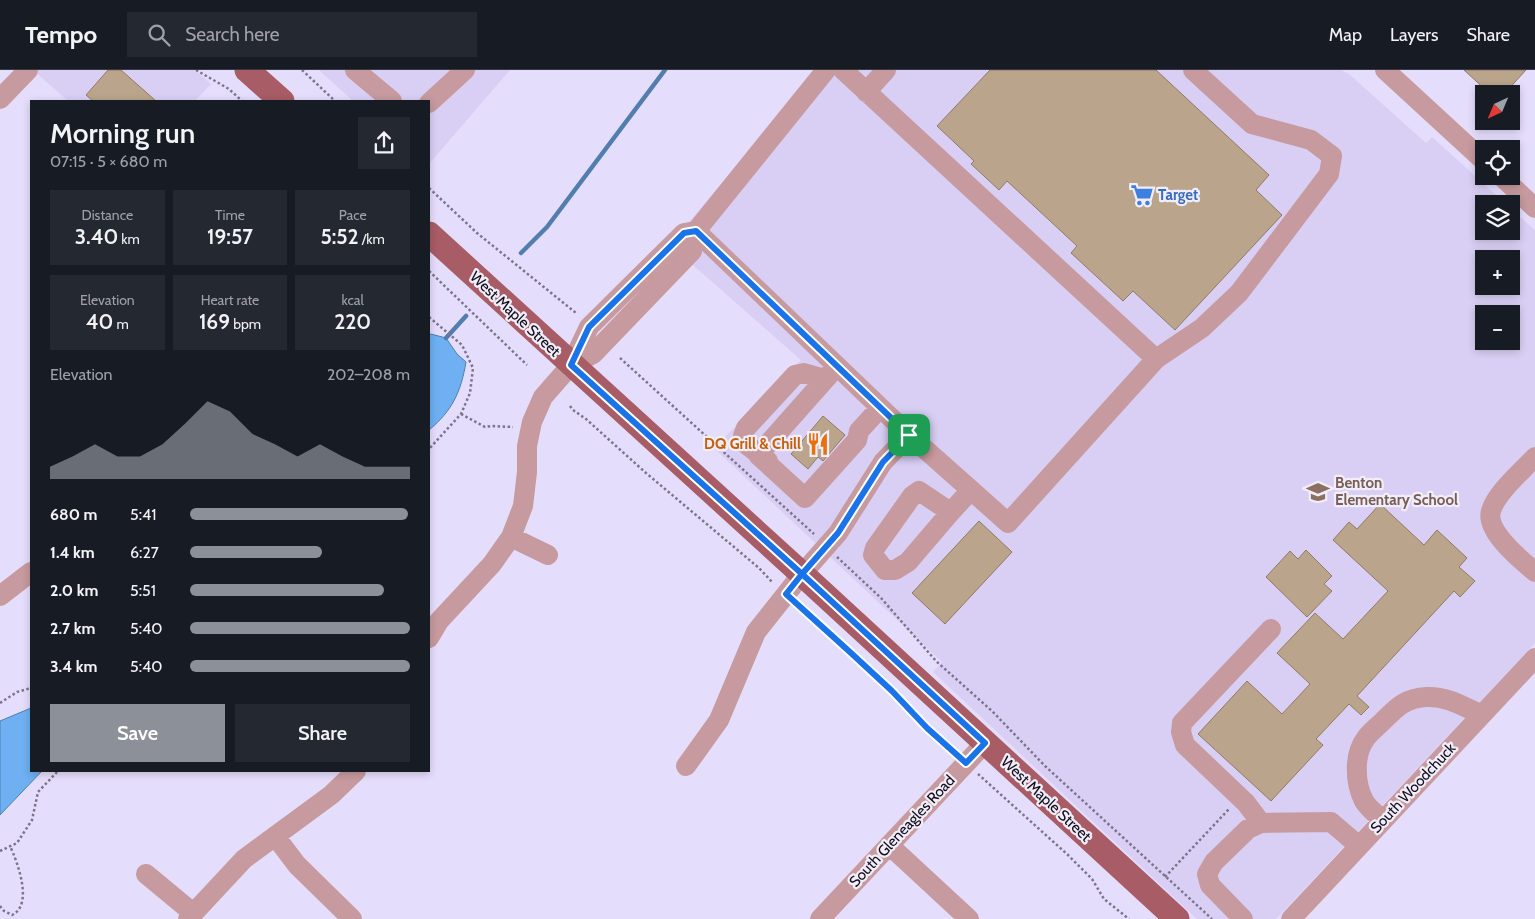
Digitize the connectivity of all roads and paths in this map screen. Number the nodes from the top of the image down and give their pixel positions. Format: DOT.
graph roads {
  1 [pos="28,70"];
  2 [pos="196,70"];
  3 [pos="248,70"];
  4 [pos="302,70"];
  5 [pos="355,70"];
  6 [pos="465,70"];
  7 [pos="826,70"];
  8 [pos="843,70"];
  9 [pos="886,70"];
  10 [pos="1193,70"];
  11 [pos="1385,70"];
  12 [pos="866,92"];
  13 [pos="0,98"];
  14 [pos="241,100"];
  15 [pos="281,100"];
  16 [pos="335,100"];
  17 [pos="391,100"];
  18 [pos="430,102"];
  19 [pos="1475,153"];
  20 [pos="1511,185"];
  21 [pos="430,189"];
  22 [pos="1535,208"];
  23 [pos="696,231"];
  24 [pos="430,235"];
  25 [pos="430,272"];
  26 [pos="576,313"];
  27 [pos="430,318"];
  28 [pos="620,358"];
  29 [pos="1156,359"];
  30 [pos="527,365"];
  31 [pos="571,365"];
  32 [pos="831,373"];
  33 [pos="570,406"];
  34 [pos="880,408"];
  35 [pos="461,414"];
  36 [pos="514,427"];
  37 [pos="909,435"];
  38 [pos="430,448"];
  39 [pos="1535,457"];
  40 [pos="971,490"];
  41 [pos="949,514"];
  42 [pos="511,537"];
  43 [pos="826,546"];
  44 [pos="548,555"];
  45 [pos="1534,568"];
  46 [pos="30,573"];
  47 [pos="802,574"];
  48 [pos="786,594"];
  49 [pos="0,596"];
  50 [pos="1271,629"];
  51 [pos="430,636"];
  52 [pos="1535,658"];
  53 [pos="30,688"];
  54 [pos="0,703"];
  55 [pos="1482,715"];
  56 [pos="985,743"];
  57 [pos="966,763"];
  58 [pos="686,766"];
  59 [pos="57,772"];
  60 [pos="355,772"];
  61 [pos="1230,807"];
  62 [pos="1383,820"];
  63 [pos="1261,822"];
  64 [pos="275,836"];
  65 [pos="889,845"];
  66 [pos="10,846"];
  67 [pos="1359,846"];
  68 [pos="0,851"];
  69 [pos="146,874"];
  70 [pos="1165,877"];
  71 [pos="0,906"];
  72 [pos="12,915"];
  73 [pos="190,916"];
  74 [pos="13,919"];
  75 [pos="352,919"];
  76 [pos="820,919"];
  77 [pos="969,919"];
  78 [pos="1129,919"];
  79 [pos="1177,919"];
  80 [pos="1212,919"];
  81 [pos="1243,919"];
  82 [pos="1291,919"];
  1 -- 13 [label="street"];
  2 -- 14 [label="path"];
  3 -- 15 [label="main road"];
  4 -- 16 [label="path"];
  5 -- 17 [label="street"];
  6 -- 18 [label="street"];
  7 -- 23 [label="street"];
  8 -- 12 [label="street"];
  9 -- 12 [label="street"];
  10 -- 29 [label="street"];
  11 -- 19 [label="street"];
  12 -- 29 [label="street"];
  20 -- 22 [label="street"];
  21 -- 26 [label="path"];
  23 -- 31 [label="street"];
  23 -- 32 [label="street"];
  24 -- 31 [label="main road, West Maple Street"];
  25 -- 30 [label="path"];
  27 -- 35 [label="path"];
  28 -- 43 [label="path"];
  29 -- 40 [label="street"];
  31 -- 42 [label="street"];
  31 -- 47 [label="main road, West Maple Street"];
  32 -- 34 [label="street"];
  32 -- 34 [label="street"];
  33 -- 48 [label="path"];
  34 -- 37 [label="street"];
  35 -- 36 [label="path"];
  35 -- 38 [label="path"];
  37 -- 40 [label="street"];
  37 -- 43 [label="street"];
  39 -- 45 [label="street"];
  40 -- 41 [label="street"];
  42 -- 44 [label="street"];
  42 -- 51 [label="street"];
  43 -- 47 [label="street"];
  43 -- 70 [label="path"];
  46 -- 49 [label="street"];
  47 -- 48 [label="street"];
  47 -- 56 [label="main road, West Maple Street"];
  48 -- 57 [label="path"];
  48 -- 58 [label="street"];
  50 -- 63 [label="street"];
  52 -- 55 [label="street, South Woodchuck"];
  53 -- 54 [label="path"];
  55 -- 62 [label="street, South Woodchuck"];
  55 -- 62 [label="street"];
  56 -- 57 [label="street, South Gleneagles Road"];
  56 -- 79 [label="main road, West Maple Street"];
  57 -- 65 [label="street, South Gleneagles Road"];
  57 -- 78 [label="path"];
  59 -- 66 [label="path"];
  60 -- 64 [label="street"];
  61 -- 70 [label="path"];
  62 -- 67 [label="street, South Woodchuck"];
  63 -- 67 [label="street"];
  63 -- 81 [label="street"];
  64 -- 73 [label="street"];
  64 -- 75 [label="street"];
  65 -- 76 [label="street, South Gleneagles Road"];
  65 -- 77 [label="street"];
  66 -- 68 [label="path"];
  66 -- 72 [label="path"];
  67 -- 82 [label="street, South Woodchuck"];
  69 -- 73 [label="street"];
  70 -- 80 [label="path"];
  71 -- 72 [label="path"];
  72 -- 74 [label="path"];
}
